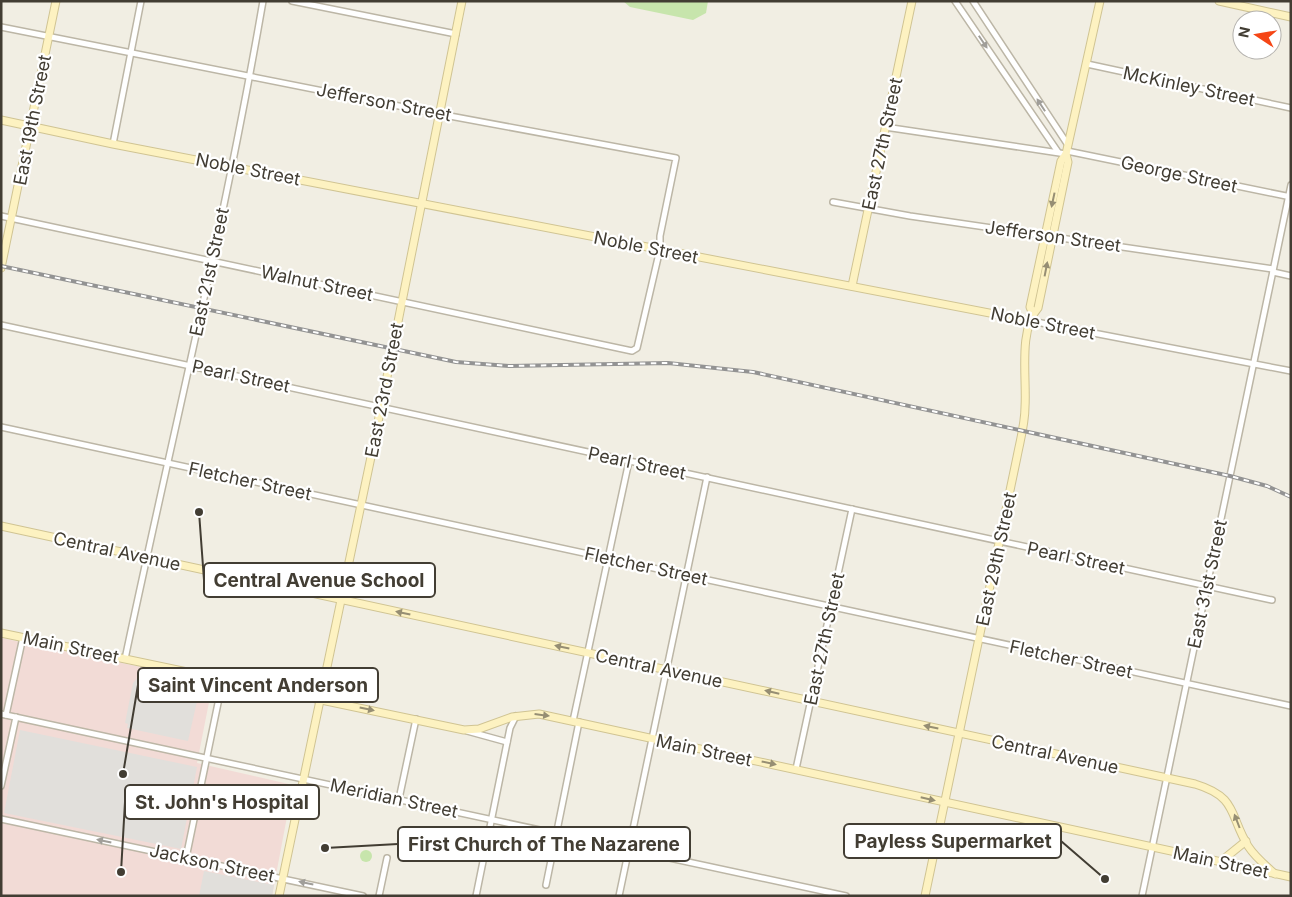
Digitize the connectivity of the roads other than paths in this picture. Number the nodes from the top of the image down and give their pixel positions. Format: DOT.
graph roads {
  1 [pos="56,1"];
  2 [pos="141,1"];
  3 [pos="263,1"];
  4 [pos="292,1"];
  5 [pos="462,1"];
  6 [pos="912,1"];
  7 [pos="956,1"];
  8 [pos="973,1"];
  9 [pos="1100,1"];
  10 [pos="1219,1"];
  11 [pos="1231,2"];
  12 [pos="1291,17"];
  13 [pos="1,27"];
  14 [pos="456,34"];
  15 [pos="49,36"];
  16 [pos="131,53"];
  17 [pos="1087,64"];
  18 [pos="250,76"];
  19 [pos="1291,108"];
  20 [pos="439,114"];
  21 [pos="1,120"];
  22 [pos="31,127"];
  23 [pos="885,127"];
  24 [pos="113,144"];
  25 [pos="1067,150"];
  26 [pos="1058,152"];
  27 [pos="232,166"];
  28 [pos="1291,186"];
  29 [pos="1290,197"];
  30 [pos="833,202"];
  31 [pos="422,203"];
  32 [pos="868,208"];
  33 [pos="1,216"];
  34 [pos="12,218"];
  35 [pos="1049,235"];
  36 [pos="660,250"];
  37 [pos="212,261"];
  38 [pos="1,268"];
  39 [pos="1273,271"];
  40 [pos="1291,276"];
  41 [pos="852,286"];
  42 [pos="402,302"];
  43 [pos="1032,318"];
  44 [pos="1,324"];
  45 [pos="1253,363"];
  46 [pos="190,365"];
  47 [pos="1291,371"];
  48 [pos="381,407"];
  49 [pos="1,427"];
  50 [pos="629,461"];
  51 [pos="168,463"];
  52 [pos="707,477"];
  53 [pos="361,504"];
  54 [pos="852,509"];
  55 [pos="1,526"];
  56 [pos="1000,542"];
  57 [pos="147,557"];
  58 [pos="609,558"];
  59 [pos="686,575"];
  60 [pos="1207,585"];
  61 [pos="341,599"];
  62 [pos="1272,600"];
  63 [pos="831,606"];
  64 [pos="1,632"];
  65 [pos="22,637"];
  66 [pos="979,639"];
  67 [pos="588,653"];
  68 [pos="125,659"];
  69 [pos="667,670"];
  70 [pos="223,679"];
  71 [pos="1186,684"];
  72 [pos="319,699"];
  73 [pos="811,701"];
  74 [pos="1291,706"];
  75 [pos="4,714"];
  76 [pos="517,716"];
  77 [pos="16,717"];
  78 [pos="416,719"];
  79 [pos="576,722"];
  80 [pos="464,730"];
  81 [pos="959,733"];
  82 [pos="652,738"];
  83 [pos="507,742"];
  84 [pos="206,758"];
  85 [pos="796,769"];
  86 [pos="302,778"];
  87 [pos="1166,778"];
  88 [pos="1,786"];
  89 [pos="399,799"];
  90 [pos="944,803"];
  91 [pos="492,818"];
  92 [pos="1,820"];
  93 [pos="556,832"];
  94 [pos="1246,841"];
  95 [pos="1152,847"];
  96 [pos="629,848"];
  97 [pos="186,858"];
  98 [pos="387,858"];
  99 [pos="1220,862"];
  100 [pos="1275,874"];
  101 [pos="1291,877"];
  102 [pos="282,878"];
  103 [pos="546,885"];
  104 [pos="279,896"];
  105 [pos="363,896"];
  106 [pos="379,896"];
  107 [pos="476,896"];
  108 [pos="619,896"];
  109 [pos="846,896"];
  110 [pos="925,896"];
  111 [pos="1142,896"];
  1 -- 15 [label="street, East 19th Street"];
  2 -- 16 [label="street"];
  3 -- 18 [label="street, East 21st Street"];
  4 -- 14 [label="street"];
  5 -- 14 [label="street, East 23rd Street"];
  6 -- 23 [label="street, East 27th Street"];
  7 -- 26 [label="street, one-way"];
  25 -- 8 [label="street, one-way"];
  9 -- 17 [label="street, East 29th Street"];
  10 -- 11 [label="street"];
  11 -- 12 [label="street"];
  13 -- 15 [label="street, Jefferson Street"];
  14 -- 20 [label="street, East 23rd Street"];
  15 -- 16 [label="street, Jefferson Street"];
  15 -- 22 [label="street, East 19th Street"];
  16 -- 18 [label="street, Jefferson Street"];
  16 -- 24 [label="street"];
  17 -- 19 [label="street, McKinley Street"];
  17 -- 25 [label="street, East 29th Street"];
  18 -- 20 [label="street, Jefferson Street"];
  18 -- 27 [label="street, East 21st Street"];
  20 -- 31 [label="street, East 23rd Street"];
  20 -- 36 [label="street, Jefferson Street"];
  21 -- 22 [label="street, Noble Street"];
  22 -- 24 [label="street, Noble Street"];
  22 -- 34 [label="street, East 19th Street"];
  23 -- 26 [label="street, George Street"];
  23 -- 32 [label="street, East 27th Street"];
  24 -- 27 [label="street, Noble Street"];
  25 -- 26 [label="street, George Street"];
  25 -- 29 [label="street, George Street"];
  25 -- 35 [label="street, East 29th Street"];
  27 -- 31 [label="street, Noble Street"];
  27 -- 37 [label="street, East 21st Street"];
  28 -- 29 [label="street, East 31st Street"];
  29 -- 39 [label="street, East 31st Street"];
  30 -- 32 [label="street, Jefferson Street"];
  31 -- 36 [label="street, Noble Street"];
  31 -- 42 [label="street, East 23rd Street"];
  32 -- 35 [label="street, Jefferson Street"];
  32 -- 41 [label="street, East 27th Street"];
  33 -- 34 [label="street, Walnut Street"];
  34 -- 37 [label="street, Walnut Street"];
  34 -- 38 [label="street, East 19th Street"];
  35 -- 39 [label="street, Jefferson Street"];
  35 -- 43 [label="street, East 29th Street"];
  36 -- 41 [label="street, Noble Street"];
  36 -- 42 [label="street, Walnut Street"];
  37 -- 42 [label="street, Walnut Street"];
  37 -- 46 [label="street, East 21st Street"];
  39 -- 40 [label="street, Jefferson Street"];
  39 -- 45 [label="street, East 31st Street"];
  41 -- 43 [label="street, Noble Street"];
  42 -- 48 [label="street, East 23rd Street"];
  43 -- 45 [label="street, Noble Street"];
  43 -- 56 [label="street, East 29th Street"];
  44 -- 46 [label="street, Pearl Street"];
  45 -- 47 [label="street, Noble Street"];
  45 -- 60 [label="street, East 31st Street"];
  46 -- 48 [label="street, Pearl Street"];
  46 -- 51 [label="street, East 21st Street"];
  48 -- 50 [label="street, Pearl Street"];
  48 -- 53 [label="street, East 23rd Street"];
  49 -- 51 [label="street, Fletcher Street"];
  50 -- 52 [label="street, Pearl Street"];
  50 -- 58 [label="street"];
  51 -- 53 [label="street, Fletcher Street"];
  51 -- 57 [label="street, East 21st Street"];
  52 -- 54 [label="street, Pearl Street"];
  52 -- 59 [label="street"];
  53 -- 58 [label="street, Fletcher Street"];
  53 -- 61 [label="street, East 23rd Street"];
  54 -- 56 [label="street, Pearl Street"];
  54 -- 63 [label="street, East 27th Street"];
  55 -- 57 [label="street, Central Avenue"];
  56 -- 60 [label="street, Pearl Street"];
  56 -- 66 [label="street, East 29th Street"];
  57 -- 61 [label="street, Central Avenue"];
  57 -- 68 [label="street, East 21st Street"];
  58 -- 59 [label="street, Fletcher Street"];
  58 -- 67 [label="street"];
  59 -- 63 [label="street, Fletcher Street"];
  59 -- 69 [label="street"];
  60 -- 62 [label="street, Pearl Street"];
  60 -- 71 [label="street, East 31st Street"];
  67 -- 61 [label="street, Central Avenue, one-way"];
  61 -- 72 [label="street, East 23rd Street"];
  63 -- 66 [label="street, Fletcher Street"];
  63 -- 73 [label="street, East 27th Street"];
  64 -- 65 [label="street, Main Street"];
  65 -- 68 [label="street, Main Street"];
  65 -- 75 [label="street"];
  66 -- 71 [label="street, Fletcher Street"];
  66 -- 81 [label="street, East 29th Street"];
  67 -- 69 [label="street, Central Avenue"];
  67 -- 79 [label="street"];
  68 -- 70 [label="street, Main Street"];
  73 -- 69 [label="street, Central Avenue, one-way"];
  69 -- 82 [label="street"];
  70 -- 72 [label="street, Main Street"];
  70 -- 84 [label="street"];
  71 -- 74 [label="street, Fletcher Street"];
  71 -- 87 [label="street, East 31st Street"];
  72 -- 78 [label="street, Main Street, one-way"];
  72 -- 86 [label="street, East 23rd Street"];
  81 -- 73 [label="street, Central Avenue, one-way"];
  73 -- 85 [label="street, East 27th Street"];
  75 -- 77 [label="street, Meridian Street"];
  76 -- 79 [label="street, Main Street, one-way"];
  76 -- 80 [label="street, Main Street"];
  76 -- 83 [label="street"];
  77 -- 84 [label="street, Meridian Street"];
  77 -- 88 [label="street"];
  78 -- 80 [label="street, Main Street"];
  78 -- 89 [label="street"];
  79 -- 82 [label="street, Main Street"];
  79 -- 93 [label="street"];
  80 -- 83 [label="street, Main Street"];
  81 -- 87 [label="street, Central Avenue"];
  81 -- 90 [label="street, East 29th Street"];
  82 -- 85 [label="street, Main Street, one-way"];
  82 -- 96 [label="street"];
  83 -- 91 [label="street"];
  84 -- 86 [label="street, Meridian Street"];
  84 -- 97 [label="street"];
  85 -- 90 [label="street, Main Street, one-way"];
  86 -- 89 [label="street, Meridian Street"];
  86 -- 102 [label="street, East 23rd Street"];
  94 -- 87 [label="street, Central Avenue, one-way"];
  87 -- 95 [label="street, East 31st Street"];
  89 -- 91 [label="street, Meridian Street"];
  90 -- 95 [label="street, Main Street"];
  90 -- 110 [label="street, East 29th Street"];
  91 -- 93 [label="street, Meridian Street"];
  91 -- 107 [label="street"];
  97 -- 92 [label="street, Jackson Street, one-way"];
  93 -- 96 [label="street, Meridian Street"];
  93 -- 103 [label="street"];
  94 -- 99 [label="street"];
  94 -- 100 [label="street, Central Avenue"];
  95 -- 99 [label="street, Main Street"];
  95 -- 111 [label="street, East 31st Street"];
  96 -- 108 [label="street"];
  96 -- 109 [label="street, Meridian Street"];
  97 -- 102 [label="street, Jackson Street"];
  98 -- 106 [label="street"];
  99 -- 100 [label="street, Main Street"];
  100 -- 101 [label="street, Main Street"];
  102 -- 104 [label="street, East 23rd Street"];
  105 -- 102 [label="street, Jackson Street, one-way"];
}
